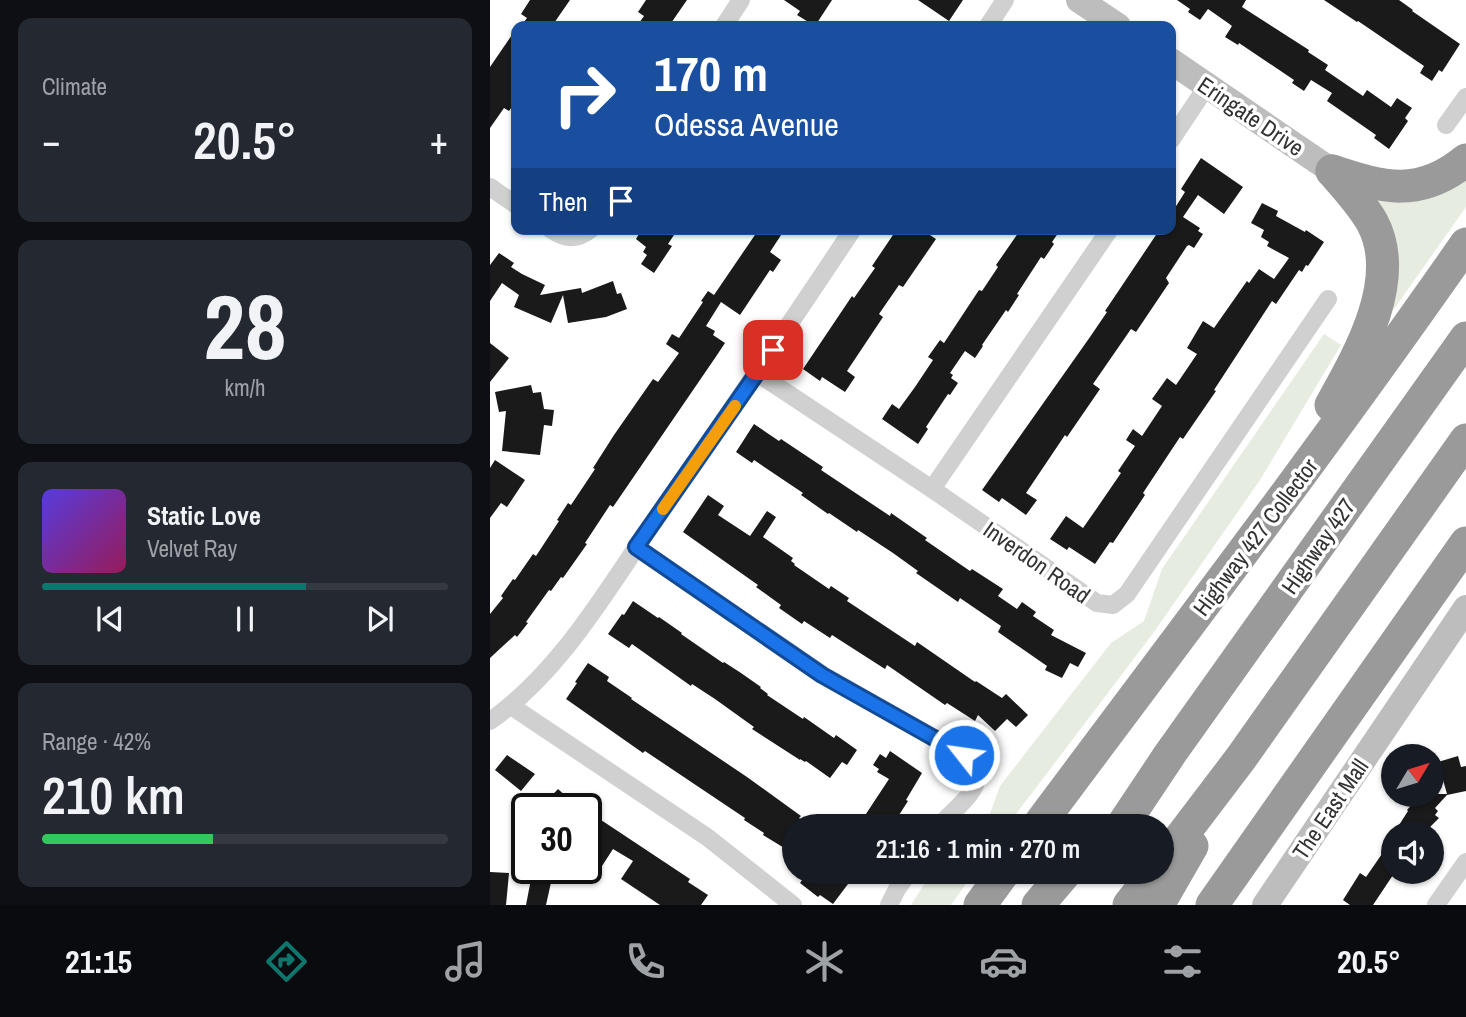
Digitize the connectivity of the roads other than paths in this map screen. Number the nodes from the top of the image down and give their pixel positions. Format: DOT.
graph roads {
  1 [pos="741,0"];
  2 [pos="1005,0"];
  3 [pos="1079,0"];
  4 [pos="727,21"];
  5 [pos="991,21"];
  6 [pos="1110,21"];
  7 [pos="1176,64"];
  8 [pos="1207,86"];
  9 [pos="1466,97"];
  10 [pos="1446,125"];
  11 [pos="1176,132"];
  12 [pos="1466,160"];
  13 [pos="1332,170"];
  14 [pos="490,187"];
  15 [pos="511,202"];
  16 [pos="560,235"];
  17 [pos="583,235"];
  18 [pos="849,235"];
  19 [pos="1106,235"];
  20 [pos="1466,244"];
  21 [pos="1328,299"];
  22 [pos="1466,338"];
  23 [pos="757,373"];
  24 [pos="1466,440"];
  25 [pos="932,489"];
  26 [pos="1466,543"];
  27 [pos="636,547"];
  28 [pos="1233,566"];
  29 [pos="1466,608"];
  30 [pos="511,706"];
  31 [pos="490,721"];
  32 [pos="1170,754"];
  33 [pos="1241,758"];
  34 [pos="951,814"];
  35 [pos="1047,814"];
  36 [pos="1118,814"];
  37 [pos="1130,814"];
  38 [pos="1174,846"];
  39 [pos="1466,862"];
  40 [pos="901,884"];
  41 [pos="995,884"];
  42 [pos="1056,884"];
  43 [pos="1083,884"];
  44 [pos="1146,884"];
  45 [pos="793,905"];
  46 [pos="889,905"];
  47 [pos="979,905"];
  48 [pos="1038,905"];
  49 [pos="1068,905"];
  50 [pos="1129,905"];
  51 [pos="1158,905"];
  52 [pos="1212,905"];
  53 [pos="1265,905"];
  54 [pos="1436,905"];
  1 -- 4 [label="street"];
  2 -- 5 [label="street"];
  3 -- 6 [label="main road"];
  7 -- 8 [label="main road, Eringate Drive"];
  8 -- 11 [label="street"];
  8 -- 13 [label="main road, Eringate Drive"];
  9 -- 10 [label="street"];
  12 -- 13 [label="highway"];
  13 -- 28 [label="highway"];
  14 -- 15 [label="street"];
  16 -- 17 [label="street"];
  18 -- 23 [label="street"];
  19 -- 25 [label="street"];
  20 -- 28 [label="highway, Highway 427 Collector"];
  21 -- 25 [label="street, Inverdon Road"];
  22 -- 32 [label="highway, Highway 427"];
  23 -- 25 [label="street, Inverdon Road"];
  23 -- 27 [label="street"];
  24 -- 33 [label="highway"];
  26 -- 52 [label="highway"];
  27 -- 30 [label="street"];
  27 -- 34 [label="street"];
  28 -- 35 [label="highway, Highway 427 Collector"];
  29 -- 53 [label="main road, The East Mall"];
  30 -- 31 [label="street"];
  30 -- 45 [label="street"];
  32 -- 36 [label="highway"];
  32 -- 37 [label="highway"];
  33 -- 38 [label="highway"];
  33 -- 51 [label="highway"];
  39 -- 54 [label="street"];
  40 -- 46 [label="street"];
  41 -- 47 [label="highway"];
  42 -- 48 [label="highway"];
  43 -- 49 [label="highway"];
  44 -- 50 [label="highway"];
}
